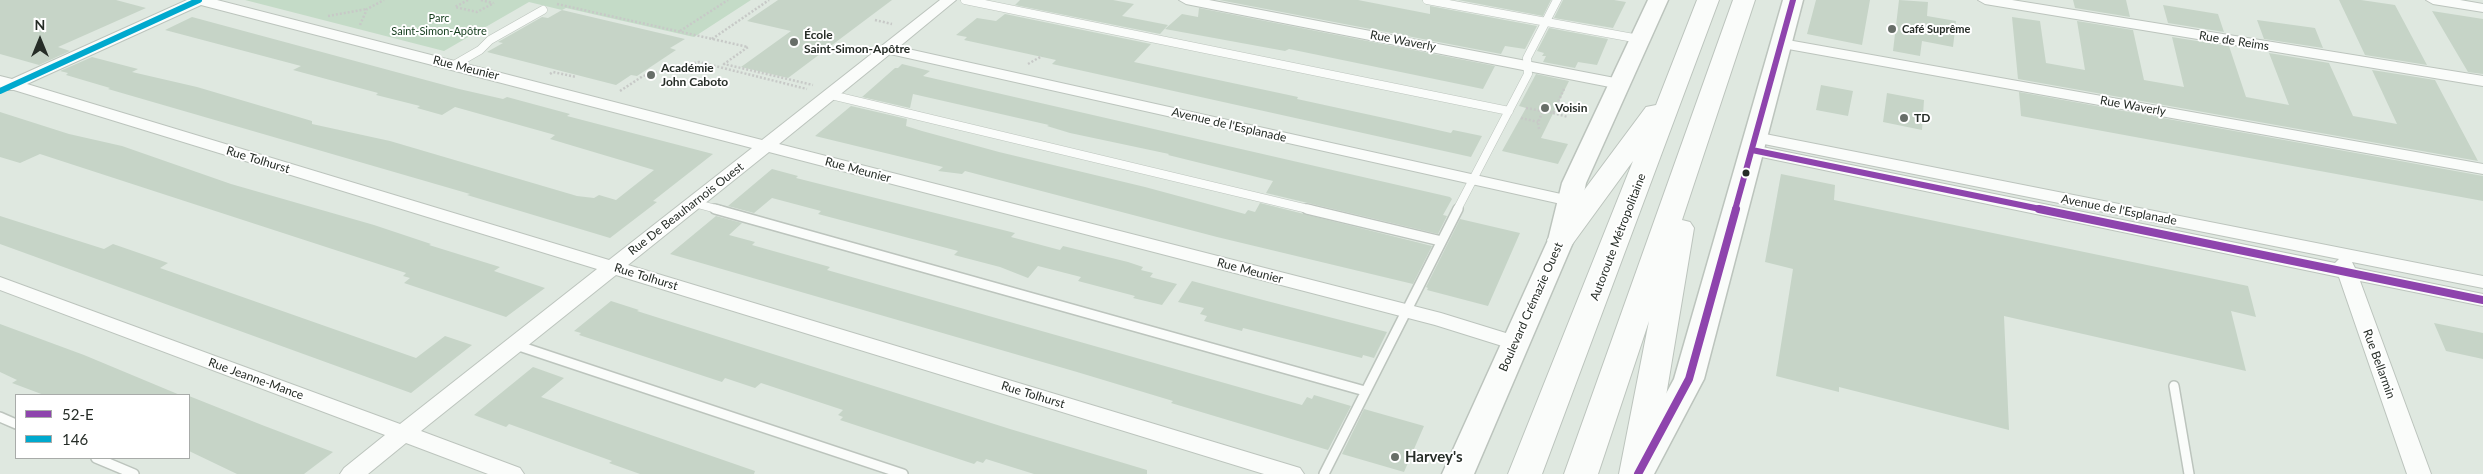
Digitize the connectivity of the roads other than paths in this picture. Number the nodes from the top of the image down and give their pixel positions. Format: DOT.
graph roads {
  1 [pos="199,0"];
  2 [pos="949,0"];
  3 [pos="964,0"];
  4 [pos="1186,0"];
  5 [pos="1427,0"];
  6 [pos="1557,0"];
  7 [pos="1658,0"];
  8 [pos="1708,0"];
  9 [pos="1744,0"];
  10 [pos="1793,0"];
  11 [pos="1985,0"];
  12 [pos="2433,0"];
  13 [pos="2483,8"];
  14 [pos="543,10"];
  15 [pos="1546,22"];
  16 [pos="1639,39"];
  17 [pos="1782,44"];
  18 [pos="888,49"];
  19 [pos="454,65"];
  20 [pos="1528,65"];
  21 [pos="1678,81"];
  22 [pos="2483,81"];
  23 [pos="1620,84"];
  24 [pos="4,86"];
  25 [pos="825,91"];
  26 [pos="1509,111"];
  27 [pos="1753,144"];
  28 [pos="767,146"];
  29 [pos="1694,148"];
  30 [pos="2483,169"];
  31 [pos="1473,180"];
  32 [pos="1570,201"];
  33 [pos="694,204"];
  34 [pos="1441,240"];
  35 [pos="1561,240"];
  36 [pos="2344,263"];
  37 [pos="613,267"];
  38 [pos="2483,282"];
  39 [pos="0,283"];
  40 [pos="2483,300"];
  41 [pos="1405,311"];
  42 [pos="1516,343"];
  43 [pos="516,345"];
  44 [pos="2174,386"];
  45 [pos="1365,391"];
  46 [pos="0,417"];
  47 [pos="15,424"];
  48 [pos="404,434"];
  49 [pos="98,459"];
  50 [pos="1271,471"];
  51 [pos="134,474"];
  52 [pos="352,474"];
  53 [pos="512,474"];
  54 [pos="903,474"];
  55 [pos="1292,474"];
  56 [pos="1324,474"];
  57 [pos="1458,474"];
  58 [pos="1525,474"];
  59 [pos="1581,474"];
  60 [pos="1637,474"];
  61 [pos="2189,474"];
  62 [pos="2419,474"];
  1 -- 19 [label="street, Rue Meunier"];
  1 -- 24 [label="street"];
  2 -- 18 [label="street, Rue De Beauharnois Ouest"];
  3 -- 26 [label="lane"];
  4 -- 20 [label="street, Rue Waverly"];
  5 -- 15 [label="lane"];
  6 -- 15 [label="lane"];
  7 -- 16 [label="main road, Boulevard Crémazie Ouest"];
  8 -- 21 [label="highway, Autoroute Métropolitaine"];
  9 -- 29 [label="highway"];
  10 -- 17 [label="main road"];
  11 -- 22 [label="street, Rue de Reims"];
  12 -- 13 [label="street"];
  14 -- 19 [label="lane"];
  15 -- 16 [label="lane"];
  15 -- 20 [label="lane"];
  16 -- 23 [label="main road, Boulevard Crémazie Ouest"];
  17 -- 27 [label="main road"];
  17 -- 30 [label="street, Rue Waverly"];
  18 -- 25 [label="street, Rue De Beauharnois Ouest"];
  18 -- 31 [label="street, Avenue de l'Esplanade"];
  19 -- 28 [label="street, Rue Meunier"];
  20 -- 23 [label="street, Rue Waverly"];
  20 -- 26 [label="lane"];
  21 -- 35 [label="highway"];
  21 -- 58 [label="highway, Autoroute Métropolitaine"];
  23 -- 32 [label="main road, Boulevard Crémazie Ouest"];
  24 -- 37 [label="street, Rue Tolhurst"];
  25 -- 28 [label="street, Rue De Beauharnois Ouest"];
  25 -- 34 [label="lane"];
  26 -- 31 [label="lane"];
  27 -- 36 [label="street, Avenue de l'Esplanade"];
  27 -- 60 [label="main road"];
  28 -- 33 [label="street, Rue De Beauharnois Ouest"];
  28 -- 41 [label="street, Rue Meunier"];
  29 -- 59 [label="highway"];
  29 -- 60 [label="highway"];
  31 -- 32 [label="street, Avenue de l'Esplanade"];
  31 -- 34 [label="lane"];
  32 -- 35 [label="main road, Boulevard Crémazie Ouest"];
  33 -- 37 [label="street, Rue De Beauharnois Ouest"];
  33 -- 45 [label="lane"];
  34 -- 41 [label="lane"];
  35 -- 42 [label="main road, Boulevard Crémazie Ouest"];
  36 -- 38 [label="street, Avenue de l'Esplanade"];
  36 -- 40 [label="street, Avenue de l'Esplanade"];
  36 -- 62 [label="street, Rue Bellarmin"];
  37 -- 43 [label="street, Rue De Beauharnois Ouest"];
  37 -- 50 [label="street, Rue Tolhurst"];
  39 -- 48 [label="street, Rue Jeanne-Mance"];
  41 -- 42 [label="street, Rue Meunier"];
  41 -- 45 [label="lane"];
  42 -- 57 [label="main road, Boulevard Crémazie Ouest"];
  43 -- 48 [label="street, Rue De Beauharnois Ouest"];
  43 -- 54 [label="lane"];
  44 -- 61 [label="lane"];
  45 -- 56 [label="lane"];
  46 -- 47 [label="lane"];
  48 -- 52 [label="street, Rue De Beauharnois Ouest"];
  48 -- 53 [label="street, Rue Jeanne-Mance"];
  49 -- 51 [label="lane"];
  50 -- 55 [label="street, Rue Tolhurst"];
}
